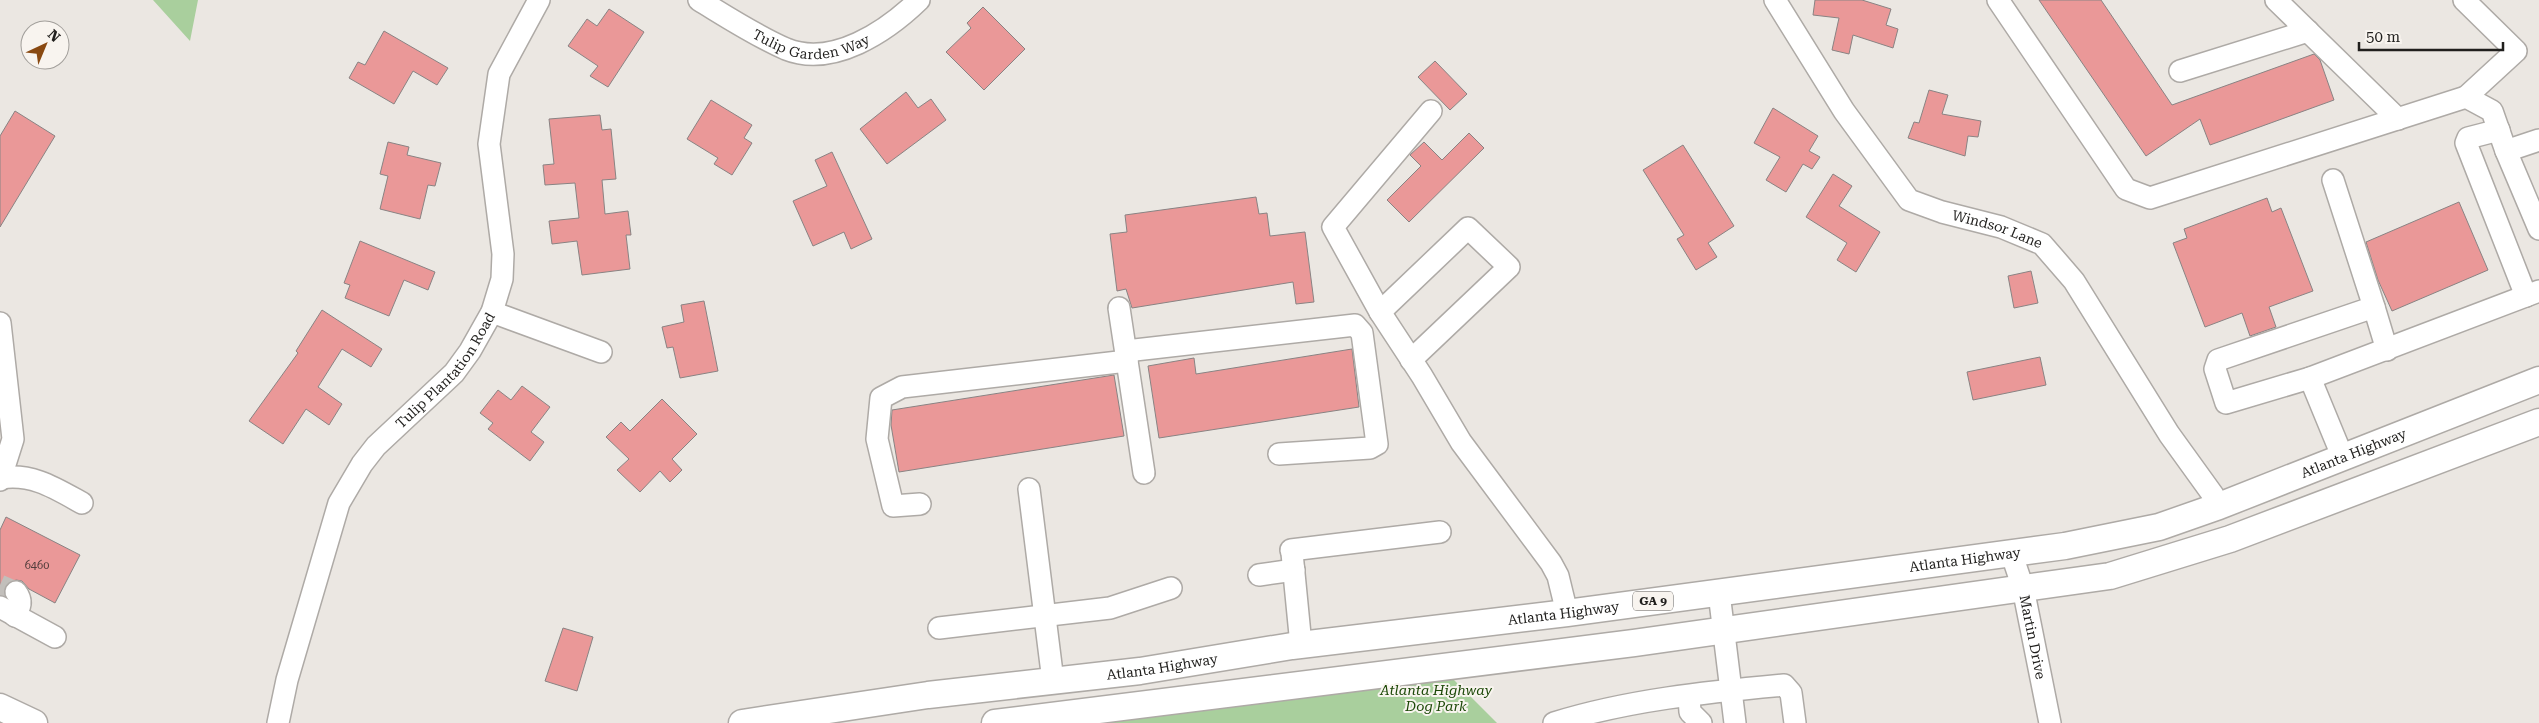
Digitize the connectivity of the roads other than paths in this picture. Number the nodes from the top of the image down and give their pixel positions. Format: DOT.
graph roads {
  1 [pos="539,0"];
  2 [pos="699,0"];
  3 [pos="919,0"];
  4 [pos="1776,0"];
  5 [pos="1998,0"];
  6 [pos="2276,0"];
  7 [pos="2464,0"];
  8 [pos="2308,31"];
  9 [pos="2180,70"];
  10 [pos="2466,97"];
  11 [pos="1431,111"];
  12 [pos="2398,119"];
  13 [pos="2499,130"];
  14 [pos="2539,140"];
  15 [pos="2506,152"];
  16 [pos="2333,180"];
  17 [pos="2539,229"];
  18 [pos="2532,294"];
  19 [pos="2374,307"];
  20 [pos="1119,308"];
  21 [pos="492,312"];
  22 [pos="1380,312"];
  23 [pos="0,323"];
  24 [pos="2387,350"];
  25 [pos="601,352"];
  26 [pos="1127,356"];
  27 [pos="1412,360"];
  28 [pos="2310,378"];
  29 [pos="2539,380"];
  30 [pos="2539,422"];
  31 [pos="1279,454"];
  32 [pos="2343,458"];
  33 [pos="1144,473"];
  34 [pos="0,479"];
  35 [pos="1029,489"];
  36 [pos="82,503"];
  37 [pos="920,504"];
  38 [pos="2219,506"];
  39 [pos="1440,532"];
  40 [pos="2011,552"];
  41 [pos="1292,558"];
  42 [pos="1259,575"];
  43 [pos="1171,588"];
  44 [pos="2023,588"];
  45 [pos="16,592"];
  46 [pos="1719,593"];
  47 [pos="8,612"];
  48 [pos="1566,613"];
  49 [pos="1045,617"];
  50 [pos="939,628"];
  51 [pos="1724,630"];
  52 [pos="55,637"];
  53 [pos="1302,645"];
  54 [pos="1053,681"];
  55 [pos="1732,689"];
  56 [pos="1689,696"];
  57 [pos="0,707"];
  58 [pos="34,723"];
  59 [pos="278,723"];
  60 [pos="742,723"];
  61 [pos="995,723"];
  62 [pos="1554,723"];
  63 [pos="1701,723"];
  64 [pos="1736,723"];
  65 [pos="1795,723"];
  66 [pos="2050,723"];
  1 -- 21 [label="street, Tulip Plantation Road"];
  2 -- 3 [label="street, Tulip Garden Way"];
  4 -- 38 [label="street, Windsor Lane"];
  5 -- 12 [label="street"];
  6 -- 8 [label="street"];
  7 -- 10 [label="street"];
  8 -- 9 [label="street"];
  8 -- 12 [label="street"];
  10 -- 12 [label="street"];
  10 -- 13 [label="street"];
  11 -- 22 [label="street"];
  13 -- 15 [label="street"];
  13 -- 18 [label="street"];
  14 -- 15 [label="street"];
  15 -- 17 [label="street"];
  16 -- 19 [label="street"];
  18 -- 24 [label="street"];
  19 -- 24 [label="street"];
  19 -- 28 [label="street"];
  20 -- 26 [label="street"];
  21 -- 25 [label="street"];
  21 -- 59 [label="street, Tulip Plantation Road"];
  22 -- 27 [label="street"];
  22 -- 27 [label="street"];
  23 -- 34 [label="street"];
  24 -- 28 [label="street"];
  26 -- 31 [label="street"];
  26 -- 33 [label="street"];
  26 -- 37 [label="street"];
  27 -- 48 [label="street"];
  28 -- 32 [label="street"];
  29 -- 32 [label="main road, Atlanta Highway / GA 9"];
  30 -- 44 [label="main road"];
  32 -- 38 [label="main road, Atlanta Highway / GA 9"];
  34 -- 36 [label="street"];
  35 -- 49 [label="street"];
  38 -- 40 [label="main road, Atlanta Highway / GA 9"];
  39 -- 41 [label="street"];
  40 -- 44 [label="street, Martin Drive"];
  40 -- 46 [label="main road, Atlanta Highway / GA 9"];
  41 -- 42 [label="street"];
  41 -- 53 [label="street"];
  43 -- 49 [label="street"];
  44 -- 51 [label="main road"];
  44 -- 66 [label="street, Martin Drive"];
  45 -- 47 [label="street"];
  46 -- 48 [label="main road, Atlanta Highway / GA 9"];
  46 -- 51 [label="street"];
  47 -- 52 [label="street"];
  48 -- 53 [label="main road, Atlanta Highway / GA 9"];
  49 -- 50 [label="street"];
  49 -- 54 [label="street"];
  51 -- 55 [label="street"];
  51 -- 61 [label="main road"];
  53 -- 54 [label="main road, Atlanta Highway / GA 9"];
  54 -- 60 [label="main road, Atlanta Highway / GA 9"];
  55 -- 56 [label="street"];
  55 -- 64 [label="street"];
  55 -- 65 [label="street"];
  56 -- 62 [label="street"];
  56 -- 63 [label="street"];
  57 -- 58 [label="main road"];
}
